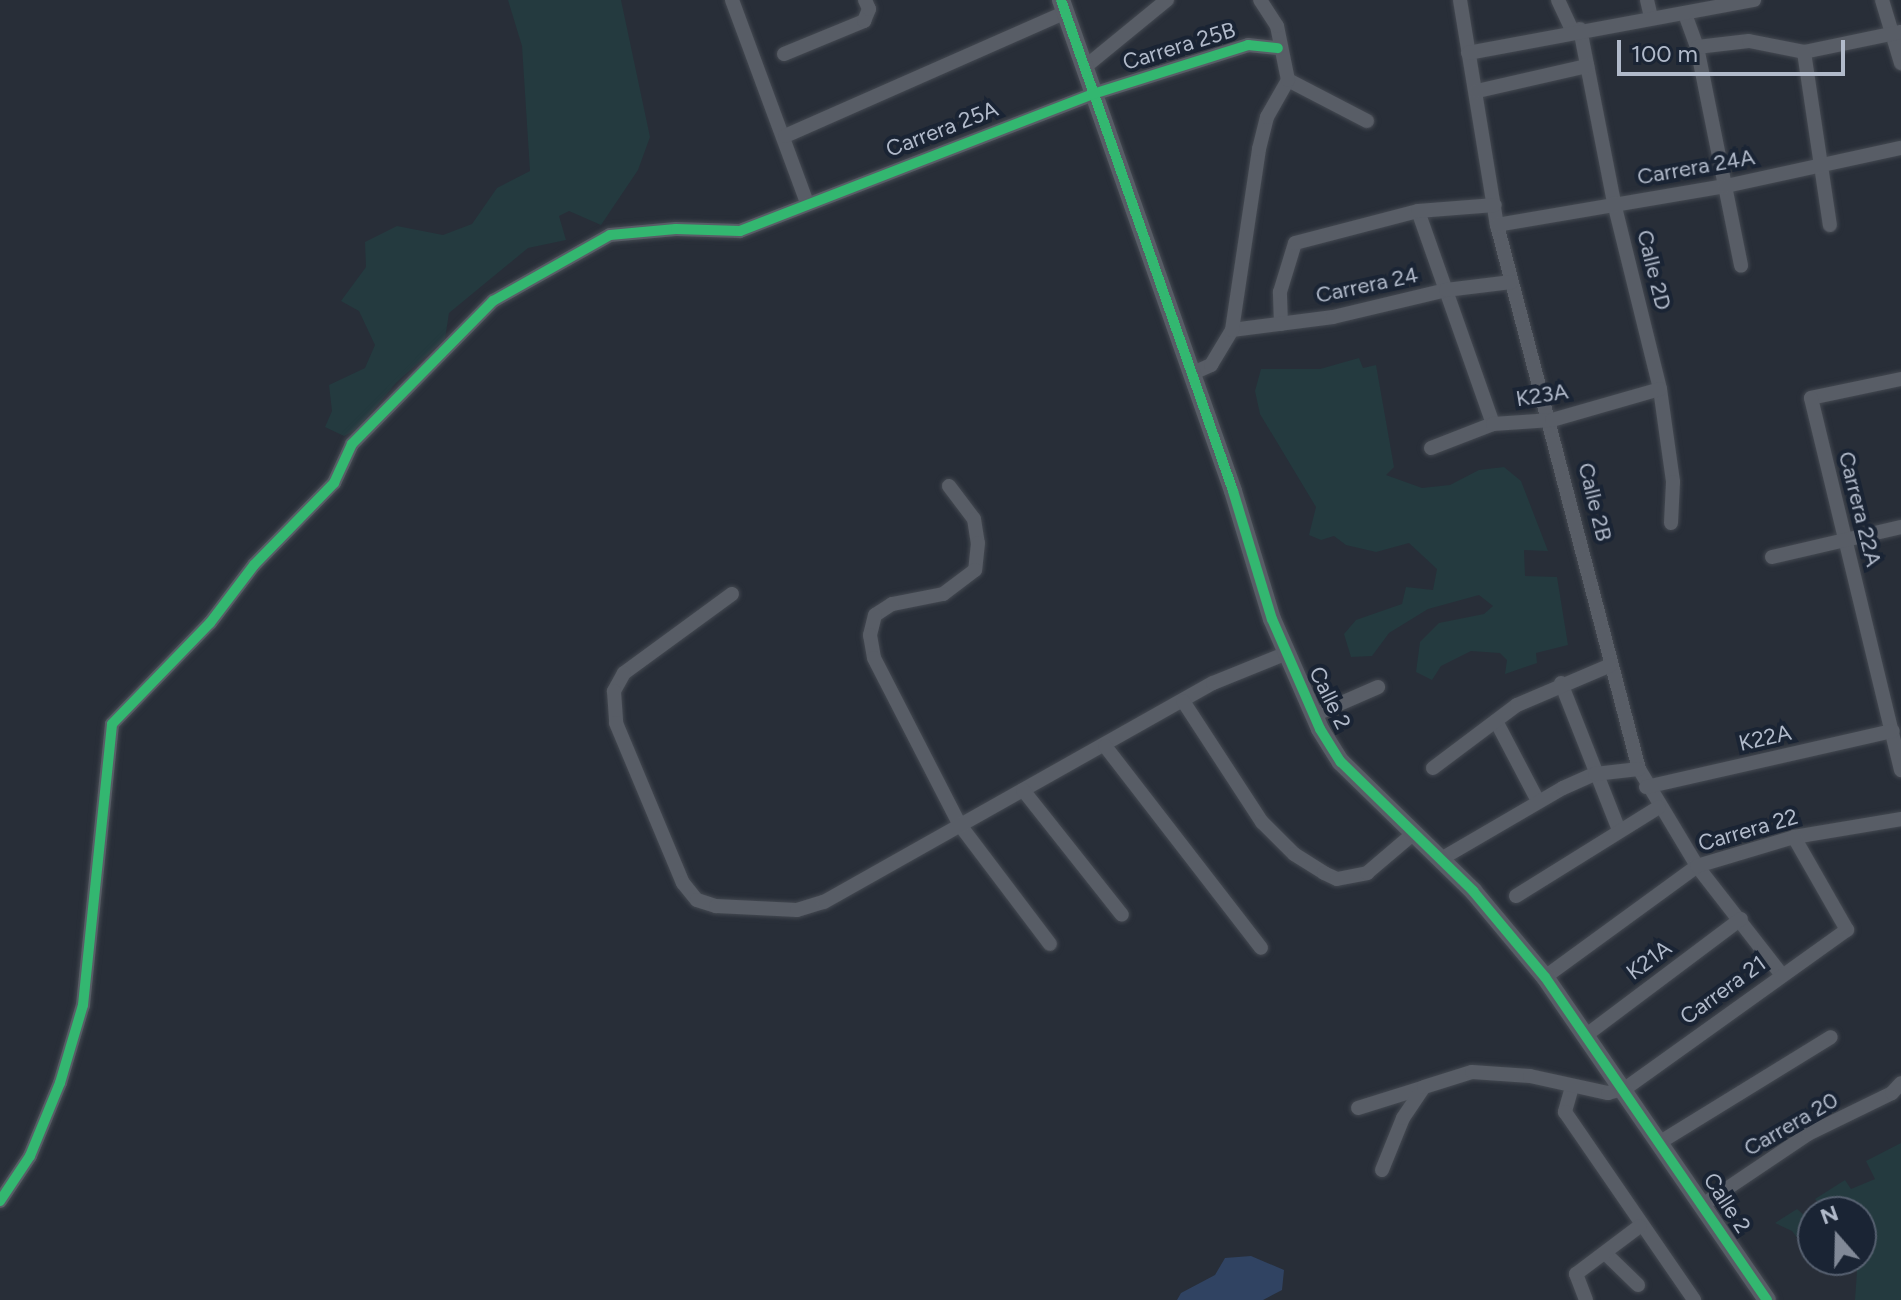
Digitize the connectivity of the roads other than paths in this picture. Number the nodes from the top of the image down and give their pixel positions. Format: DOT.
graph roads {
  1 [pos="732,0"];
  2 [pos="865,0"];
  3 [pos="1260,0"];
  4 [pos="1460,0"];
  5 [pos="1558,0"];
  6 [pos="1647,0"];
  7 [pos="1754,0"];
  8 [pos="1882,0"];
  9 [pos="1162,2"];
  10 [pos="1063,6"];
  11 [pos="1685,14"];
  12 [pos="1651,18"];
  13 [pos="1576,30"];
  14 [pos="1897,32"];
  15 [pos="1697,47"];
  16 [pos="1278,48"];
  17 [pos="1804,52"];
  18 [pos="1468,53"];
  19 [pos="784,54"];
  20 [pos="1901,63"];
  21 [pos="1587,66"];
  22 [pos="1085,67"];
  23 [pos="1288,80"];
  24 [pos="1477,91"];
  25 [pos="1093,94"];
  26 [pos="1367,121"];
  27 [pos="785,136"];
  28 [pos="1901,148"];
  29 [pos="1823,164"];
  30 [pos="1726,186"];
  31 [pos="807,203"];
  32 [pos="1614,203"];
  33 [pos="1495,205"];
  34 [pos="1418,211"];
  35 [pos="1497,225"];
  36 [pos="1830,225"];
  37 [pos="1741,266"];
  38 [pos="1512,282"];
  39 [pos="1446,290"];
  40 [pos="1281,324"];
  41 [pos="1232,330"];
  42 [pos="1193,373"];
  43 [pos="1901,379"];
  44 [pos="1660,389"];
  45 [pos="1552,420"];
  46 [pos="1493,424"];
  47 [pos="1431,448"];
  48 [pos="949,486"];
  49 [pos="1671,523"];
  50 [pos="1901,527"];
  51 [pos="1845,540"];
  52 [pos="1772,557"];
  53 [pos="732,594"];
  54 [pos="1287,653"];
  55 [pos="1611,665"];
  56 [pos="1561,683"];
  57 [pos="1378,687"];
  58 [pos="1183,701"];
  59 [pos="1314,715"];
  60 [pos="1496,721"];
  61 [pos="1893,731"];
  62 [pos="1105,746"];
  63 [pos="1433,768"];
  64 [pos="1639,769"];
  65 [pos="1901,770"];
  66 [pos="1595,774"];
  67 [pos="1646,787"];
  68 [pos="1023,790"];
  69 [pos="1538,801"];
  70 [pos="1659,807"];
  71 [pos="1901,819"];
  72 [pos="960,825"];
  73 [pos="1619,830"];
  74 [pos="1414,833"];
  75 [pos="1794,837"];
  76 [pos="1441,859"];
  77 [pos="1697,866"];
  78 [pos="1516,896"];
  79 [pos="1122,915"];
  80 [pos="1741,919"];
  81 [pos="1050,944"];
  82 [pos="1261,948"];
  83 [pos="1781,974"];
  84 [pos="1545,977"];
  85 [pos="1585,1036"];
  86 [pos="1831,1037"];
  87 [pos="1901,1083"];
  88 [pos="1424,1087"];
  89 [pos="1572,1087"];
  90 [pos="1626,1088"];
  91 [pos="1358,1108"];
  92 [pos="1662,1141"];
  93 [pos="1382,1170"];
  94 [pos="0,1201"];
  95 [pos="1704,1204"];
  96 [pos="1640,1226"];
  97 [pos="1605,1253"];
  98 [pos="1638,1285"];
  99 [pos="1586,1300"];
  100 [pos="1694,1300"];
  101 [pos="1767,1300"];
  1 -- 27 [label="street"];
  2 -- 19 [label="street"];
  3 -- 16 [label="street"];
  4 -- 18 [label="street, Calle 2B"];
  5 -- 13 [label="street, Calle 2D"];
  6 -- 12 [label="street"];
  7 -- 11 [label="street"];
  8 -- 14 [label="street"];
  9 -- 22 [label="street"];
  10 -- 22 [label="street, Calle 2"];
  10 -- 27 [label="street"];
  11 -- 12 [label="street"];
  11 -- 15 [label="street"];
  12 -- 13 [label="street"];
  13 -- 18 [label="street"];
  13 -- 21 [label="street, Calle 2D"];
  14 -- 17 [label="street"];
  14 -- 20 [label="street"];
  15 -- 17 [label="street"];
  15 -- 30 [label="street"];
  16 -- 23 [label="street"];
  16 -- 25 [label="street, Carrera 25B"];
  17 -- 29 [label="street"];
  18 -- 24 [label="street, Calle 2B"];
  21 -- 24 [label="street"];
  21 -- 32 [label="street, Calle 2D"];
  22 -- 25 [label="street, Calle 2"];
  23 -- 26 [label="street"];
  23 -- 41 [label="street"];
  24 -- 33 [label="street, Calle 2B"];
  25 -- 31 [label="street, Carrera 25A"];
  25 -- 42 [label="street, Calle 2"];
  27 -- 31 [label="street"];
  28 -- 29 [label="street, Carrera 24A"];
  29 -- 30 [label="street, Carrera 24A"];
  29 -- 36 [label="street"];
  30 -- 32 [label="street, Carrera 24A"];
  30 -- 37 [label="street"];
  31 -- 94 [label="street, Carrera 25A"];
  32 -- 35 [label="street, Carrera 24A"];
  32 -- 44 [label="street, Calle 2D"];
  33 -- 34 [label="street"];
  33 -- 35 [label="street, Calle 2B"];
  34 -- 39 [label="street"];
  34 -- 40 [label="street"];
  35 -- 38 [label="street, Calle 2B"];
  38 -- 39 [label="street, Carrera 24"];
  38 -- 45 [label="street, Calle 2B"];
  39 -- 40 [label="street, Carrera 24"];
  39 -- 46 [label="street"];
  40 -- 41 [label="street, Carrera 24"];
  41 -- 42 [label="street"];
  42 -- 54 [label="street, Calle 2"];
  43 -- 51 [label="street, Carrera 22A"];
  44 -- 45 [label="street, K23A"];
  44 -- 49 [label="street, Calle 2D"];
  45 -- 46 [label="street, K23A"];
  45 -- 55 [label="street, Calle 2B"];
  46 -- 47 [label="street, K23A"];
  48 -- 72 [label="street"];
  50 -- 51 [label="street"];
  51 -- 52 [label="street"];
  51 -- 61 [label="street, Carrera 22A"];
  53 -- 72 [label="street"];
  54 -- 58 [label="street"];
  54 -- 59 [label="street, Calle 2"];
  55 -- 56 [label="street"];
  55 -- 64 [label="street, Calle 2B"];
  56 -- 60 [label="street"];
  56 -- 66 [label="street"];
  57 -- 59 [label="street"];
  58 -- 62 [label="street"];
  58 -- 74 [label="street"];
  59 -- 74 [label="street, Calle 2"];
  60 -- 63 [label="street"];
  60 -- 69 [label="street"];
  61 -- 65 [label="street, Carrera 22A"];
  61 -- 67 [label="street, K22A"];
  62 -- 68 [label="street"];
  62 -- 82 [label="street"];
  64 -- 66 [label="street"];
  64 -- 67 [label="street, Calle 2B"];
  66 -- 69 [label="street"];
  66 -- 73 [label="street"];
  67 -- 70 [label="street, Calle 2B"];
  68 -- 72 [label="street"];
  68 -- 79 [label="street"];
  69 -- 76 [label="street"];
  70 -- 73 [label="street"];
  70 -- 77 [label="street, Calle 2B"];
  71 -- 75 [label="street, Carrera 22"];
  72 -- 81 [label="street"];
  73 -- 78 [label="street"];
  74 -- 76 [label="street, Calle 2"];
  75 -- 77 [label="street, Carrera 22"];
  75 -- 83 [label="street, Carrera 21"];
  76 -- 84 [label="street, Calle 2"];
  77 -- 80 [label="street, Calle 2B"];
  77 -- 84 [label="street, Carrera 22"];
  80 -- 83 [label="street, Calle 2B"];
  80 -- 85 [label="street, K21A"];
  83 -- 90 [label="street, Carrera 21"];
  84 -- 85 [label="street, Calle 2"];
  85 -- 90 [label="street, Calle 2"];
  86 -- 92 [label="street"];
  87 -- 95 [label="street, Carrera 20"];
  88 -- 89 [label="street"];
  88 -- 91 [label="street"];
  88 -- 93 [label="street"];
  89 -- 90 [label="street"];
  89 -- 96 [label="street"];
  90 -- 92 [label="street, Calle 2"];
  92 -- 95 [label="street, Calle 2"];
  95 -- 101 [label="street, Calle 2"];
  96 -- 97 [label="street"];
  96 -- 100 [label="street"];
  97 -- 98 [label="street"];
  97 -- 99 [label="street"];
}
